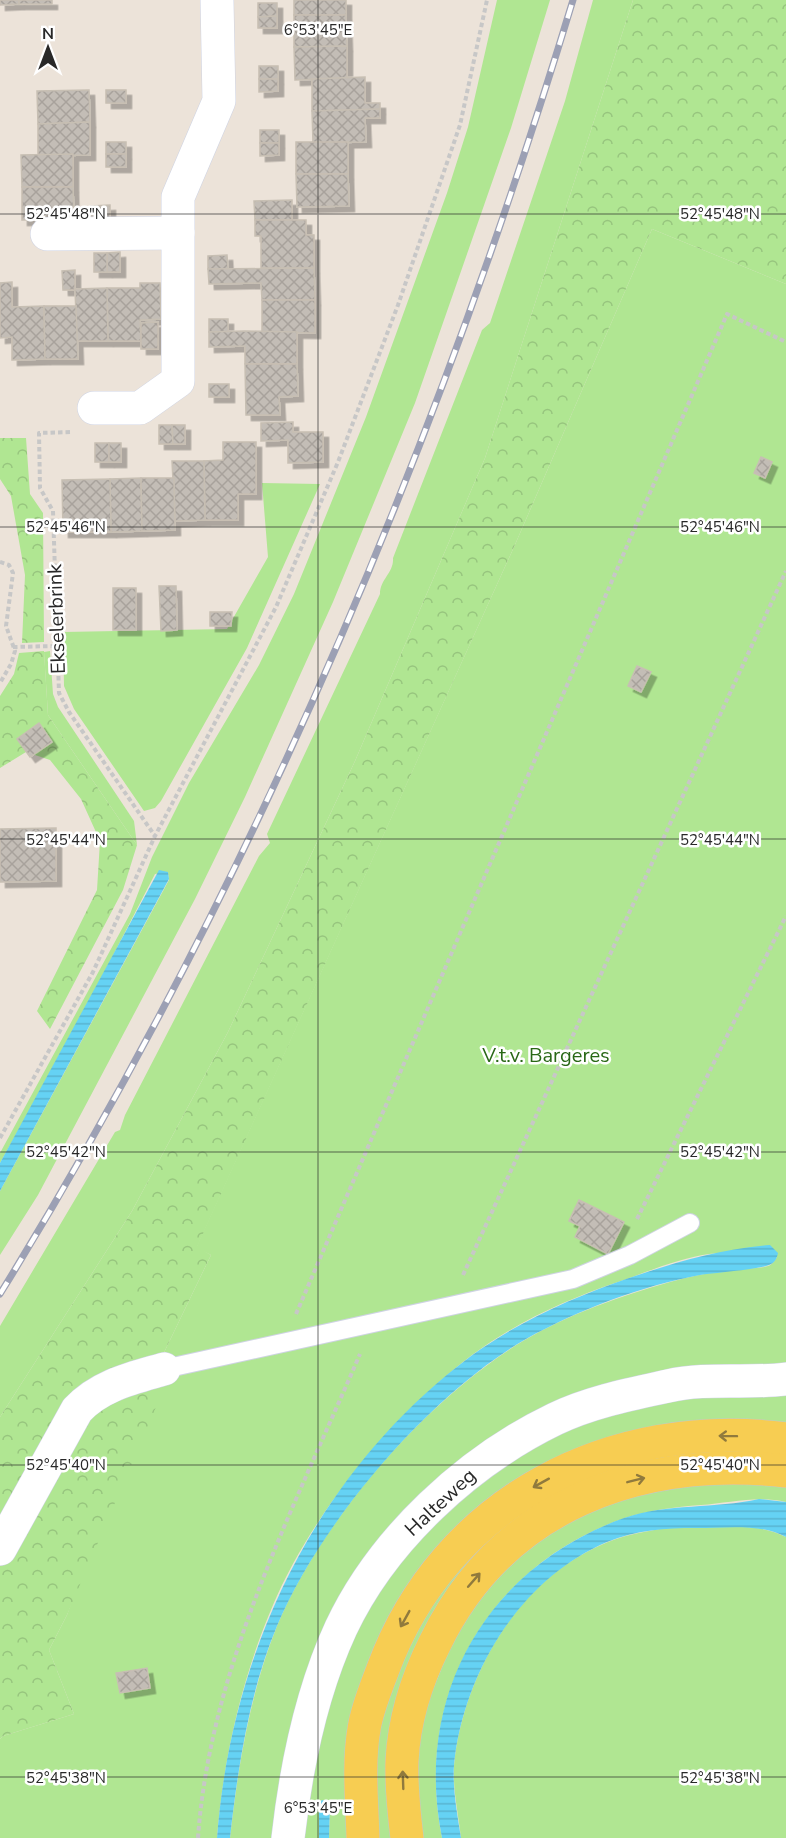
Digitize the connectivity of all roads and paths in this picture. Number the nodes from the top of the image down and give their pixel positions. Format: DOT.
graph roads {
  1 [pos="217,0"];
  2 [pos="487,0"];
  3 [pos="178,233"];
  4 [pos="47,234"];
  5 [pos="786,342"];
  6 [pos="94,408"];
  7 [pos="0,562"];
  8 [pos="786,571"];
  9 [pos="56,646"];
  10 [pos="13,647"];
  11 [pos="0,683"];
  12 [pos="155,836"];
  13 [pos="786,916"];
  14 [pos="0,1138"];
  15 [pos="690,1223"];
  16 [pos="630,1255"];
  17 [pos="454,1304"];
  18 [pos="364,1324"];
  19 [pos="291,1340"];
  20 [pos="164,1369"];
  21 [pos="786,1379"];
  22 [pos="786,1439"];
  23 [pos="786,1471"];
  24 [pos="0,1549"];
  25 [pos="198,1838"];
  26 [pos="288,1838"];
  27 [pos="363,1838"];
  28 [pos="407,1838"];
  1 -- 3 [label="street"];
  2 -- 12 [label="path"];
  3 -- 4 [label="street"];
  3 -- 6 [label="street"];
  5 -- 19 [label="path"];
  6 -- 9 [label="path, Ekselerbrink"];
  7 -- 10 [label="path"];
  8 -- 17 [label="path"];
  9 -- 10 [label="path"];
  9 -- 12 [label="path, Ekselerbrink"];
  10 -- 11 [label="path"];
  12 -- 14 [label="path"];
  13 -- 16 [label="path"];
  15 -- 16 [label="lane"];
  16 -- 17 [label="lane"];
  17 -- 18 [label="lane"];
  18 -- 19 [label="lane"];
  18 -- 25 [label="path"];
  19 -- 20 [label="lane"];
  20 -- 24 [label="street"];
  21 -- 26 [label="street, Halteweg"];
  22 -- 27 [label="main road, one-way"];
  28 -- 23 [label="main road, one-way"];
}
